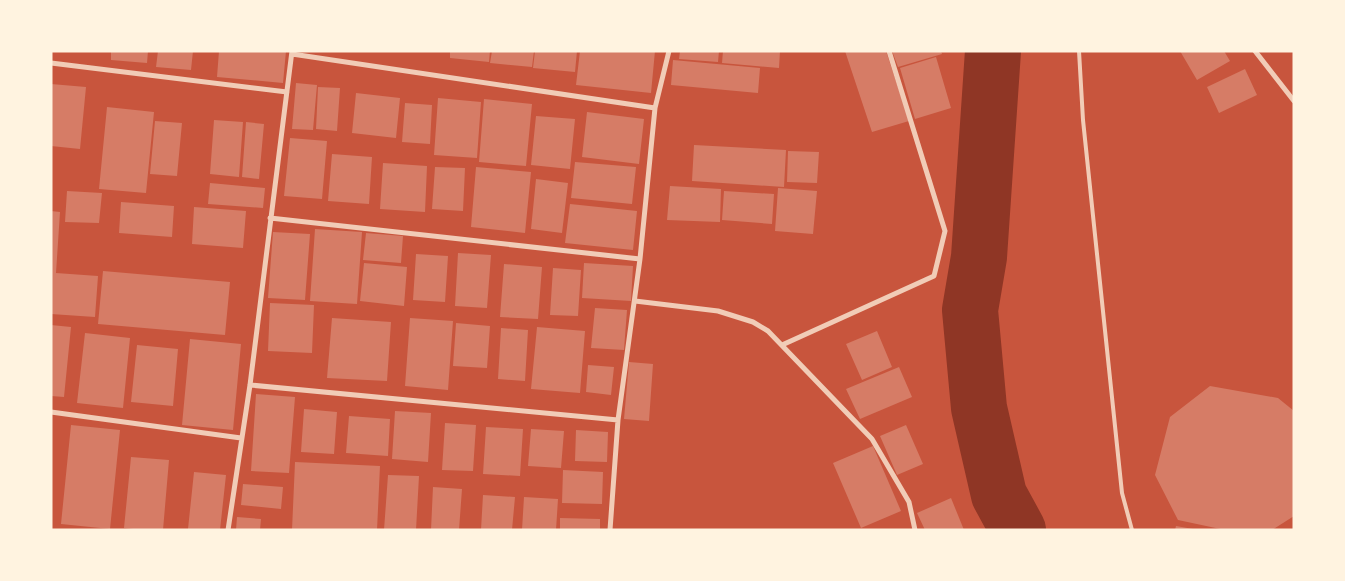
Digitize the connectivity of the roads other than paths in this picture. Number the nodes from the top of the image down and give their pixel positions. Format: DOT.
graph roads {
  1 [pos="669,51"];
  2 [pos="889,51"];
  3 [pos="1079,51"];
  4 [pos="1256,51"];
  5 [pos="292,53"];
  6 [pos="51,63"];
  7 [pos="287,92"];
  8 [pos="1294,101"];
  9 [pos="655,108"];
  10 [pos="270,218"];
  11 [pos="640,259"];
  12 [pos="635,301"];
  13 [pos="782,345"];
  14 [pos="250,385"];
  15 [pos="51,412"];
  16 [pos="618,420"];
  17 [pos="242,438"];
  18 [pos="228,530"];
  19 [pos="610,530"];
  20 [pos="915,530"];
  21 [pos="1132,530"];
  1 -- 9 [label="street"];
  2 -- 13 [label="street"];
  3 -- 21 [label="lane"];
  4 -- 8 [label="street"];
  5 -- 7 [label="street"];
  5 -- 9 [label="street"];
  6 -- 7 [label="street"];
  7 -- 10 [label="street"];
  9 -- 11 [label="street"];
  10 -- 11 [label="street"];
  10 -- 14 [label="street"];
  11 -- 12 [label="street"];
  12 -- 13 [label="street"];
  12 -- 16 [label="street"];
  13 -- 20 [label="street"];
  14 -- 16 [label="street"];
  14 -- 17 [label="street"];
  15 -- 17 [label="street"];
  16 -- 19 [label="street"];
  17 -- 18 [label="street"];
}
